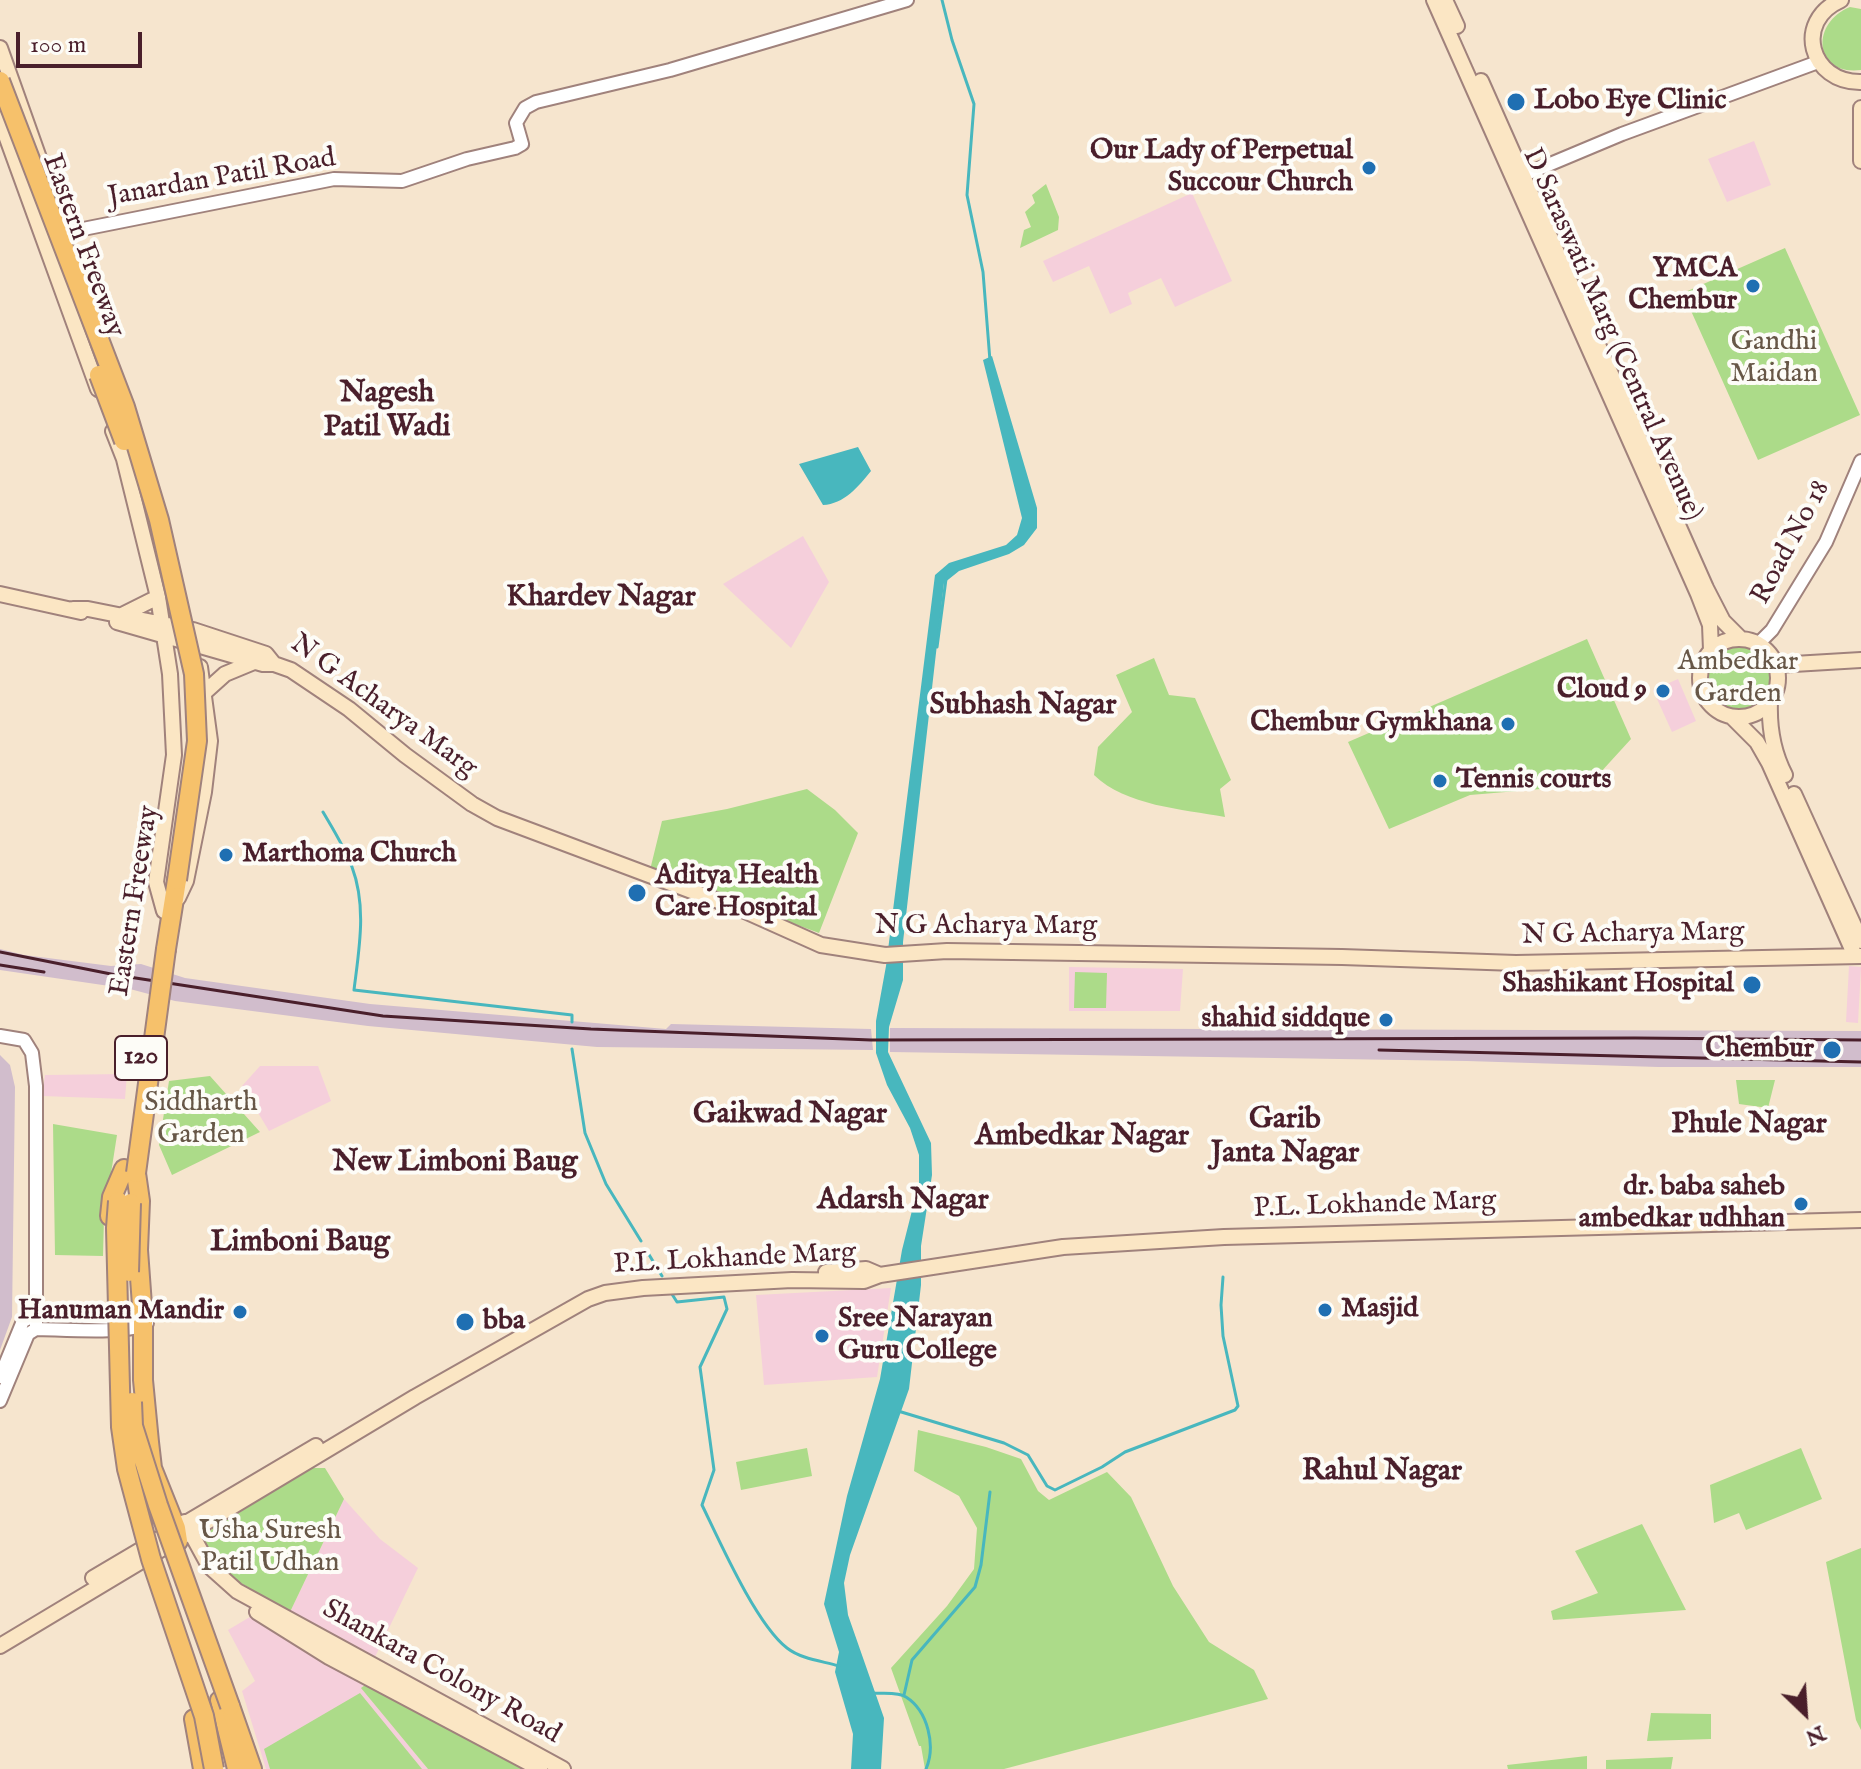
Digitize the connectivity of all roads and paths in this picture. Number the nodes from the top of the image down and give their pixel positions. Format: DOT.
graph roads {
  1 [pos="907,0"];
  2 [pos="1434,0"];
  3 [pos="1445,0"];
  4 [pos="1841,0"];
  5 [pos="0,48"];
  6 [pos="1818,62"];
  7 [pos="0,81"];
  8 [pos="1861,82"];
  9 [pos="0,104"];
  10 [pos="1861,108"];
  11 [pos="0,119"];
  12 [pos="1861,161"];
  13 [pos="1518,177"];
  14 [pos="66,232"];
  15 [pos="42,238"];
  16 [pos="1861,461"];
  17 [pos="0,594"];
  18 [pos="158,597"];
  19 [pos="121,619"];
  20 [pos="163,630"];
  21 [pos="194,637"];
  22 [pos="1740,638"];
  23 [pos="1758,644"];
  24 [pos="1711,650"];
  25 [pos="1861,660"];
  26 [pos="254,662"];
  27 [pos="274,664"];
  28 [pos="1777,665"];
  29 [pos="170,674"];
  30 [pos="205,692"];
  31 [pos="1770,702"];
  32 [pos="1732,717"];
  33 [pos="172,879"];
  34 [pos="168,912"];
  35 [pos="1861,941"];
  36 [pos="1858,956"];
  37 [pos="0,1036"];
  38 [pos="130,1171"];
  39 [pos="124,1202"];
  40 [pos="1861,1220"];
  41 [pos="36,1322"];
  42 [pos="143,1323"];
  43 [pos="111,1324"];
  44 [pos="0,1377"];
  45 [pos="0,1401"];
  46 [pos="121,1427"];
  47 [pos="182,1529"];
  48 [pos="145,1552"];
  49 [pos="290,1626"];
  50 [pos="0,1636"];
  51 [pos="0,1646"];
  52 [pos="203,1769"];
  53 [pos="212,1769"];
  54 [pos="236,1769"];
  55 [pos="252,1769"];
  56 [pos="540,1769"];
  57 [pos="563,1769"];
  1 -- 14 [label="street, Janardan Patil Road"];
  2 -- 13 [label="main road, D Saraswati Marg (Central Avenue)"];
  3 -- 13 [label="main road, D Saraswati Marg (Central Avenue)"];
  4 -- 6 [label="main road"];
  5 -- 14 [label="main road"];
  6 -- 8 [label="main road"];
  6 -- 13 [label="street"];
  7 -- 33 [label="highway, Eastern Freeway, bridge"];
  9 -- 33 [label="highway, Eastern Freeway, bridge"];
  10 -- 12 [label="main road"];
  11 -- 15 [label="main road"];
  13 -- 22 [label="main road, D Saraswati Marg (Central Avenue)"];
  13 -- 24 [label="main road, D Saraswati Marg (Central Avenue)"];
  14 -- 15 [label="street"];
  14 -- 21 [label="main road"];
  15 -- 18 [label="main road"];
  16 -- 23 [label="street, Road No 18"];
  17 -- 19 [label="main road"];
  18 -- 19 [label="main road"];
  18 -- 20 [label="main road"];
  19 -- 20 [label="main road"];
  19 -- 29 [label="main road"];
  20 -- 21 [label="main road"];
  20 -- 29 [label="main road"];
  21 -- 26 [label="main road"];
  21 -- 27 [label="main road, N G Acharya Marg"];
  21 -- 30 [label="main road"];
  22 -- 23 [label="main road"];
  22 -- 24 [label="main road"];
  23 -- 28 [label="main road"];
  24 -- 32 [label="main road"];
  25 -- 28 [label="main road"];
  26 -- 27 [label="main road"];
  26 -- 30 [label="main road"];
  27 -- 36 [label="main road, N G Acharya Marg"];
  28 -- 31 [label="main road"];
  29 -- 34 [label="main road"];
  30 -- 34 [label="main road"];
  31 -- 32 [label="main road"];
  31 -- 35 [label="main road"];
  32 -- 36 [label="main road"];
  33 -- 34 [label="highway, Eastern Freeway"];
  34 -- 38 [label="highway, Eastern Freeway / 120, bridge"];
  37 -- 41 [label="street"];
  38 -- 39 [label="highway, Eastern Freeway"];
  38 -- 42 [label="highway"];
  38 -- 43 [label="highway"];
  39 -- 46 [label="highway, Eastern Freeway, bridge"];
  39 -- 55 [label="highway, Eastern Freeway, bridge"];
  40 -- 47 [label="main road, P.L. Lokhande Marg"];
  41 -- 43 [label="street"];
  41 -- 44 [label="street"];
  41 -- 45 [label="street"];
  42 -- 43 [label="street"];
  42 -- 47 [label="highway"];
  43 -- 48 [label="highway"];
  46 -- 52 [label="highway, bridge"];
  46 -- 53 [label="highway, Eastern Freeway, bridge"];
  47 -- 48 [label="main road, P.L. Lokhande Marg"];
  47 -- 49 [label="main road, Shankara Colony Road"];
  47 -- 54 [label="highway"];
  48 -- 50 [label="main road, P.L. Lokhande Marg"];
  48 -- 51 [label="main road, P.L. Lokhande Marg"];
  48 -- 53 [label="highway"];
  49 -- 56 [label="main road, Shankara Colony Road"];
  49 -- 57 [label="main road, Shankara Colony Road"];
}
